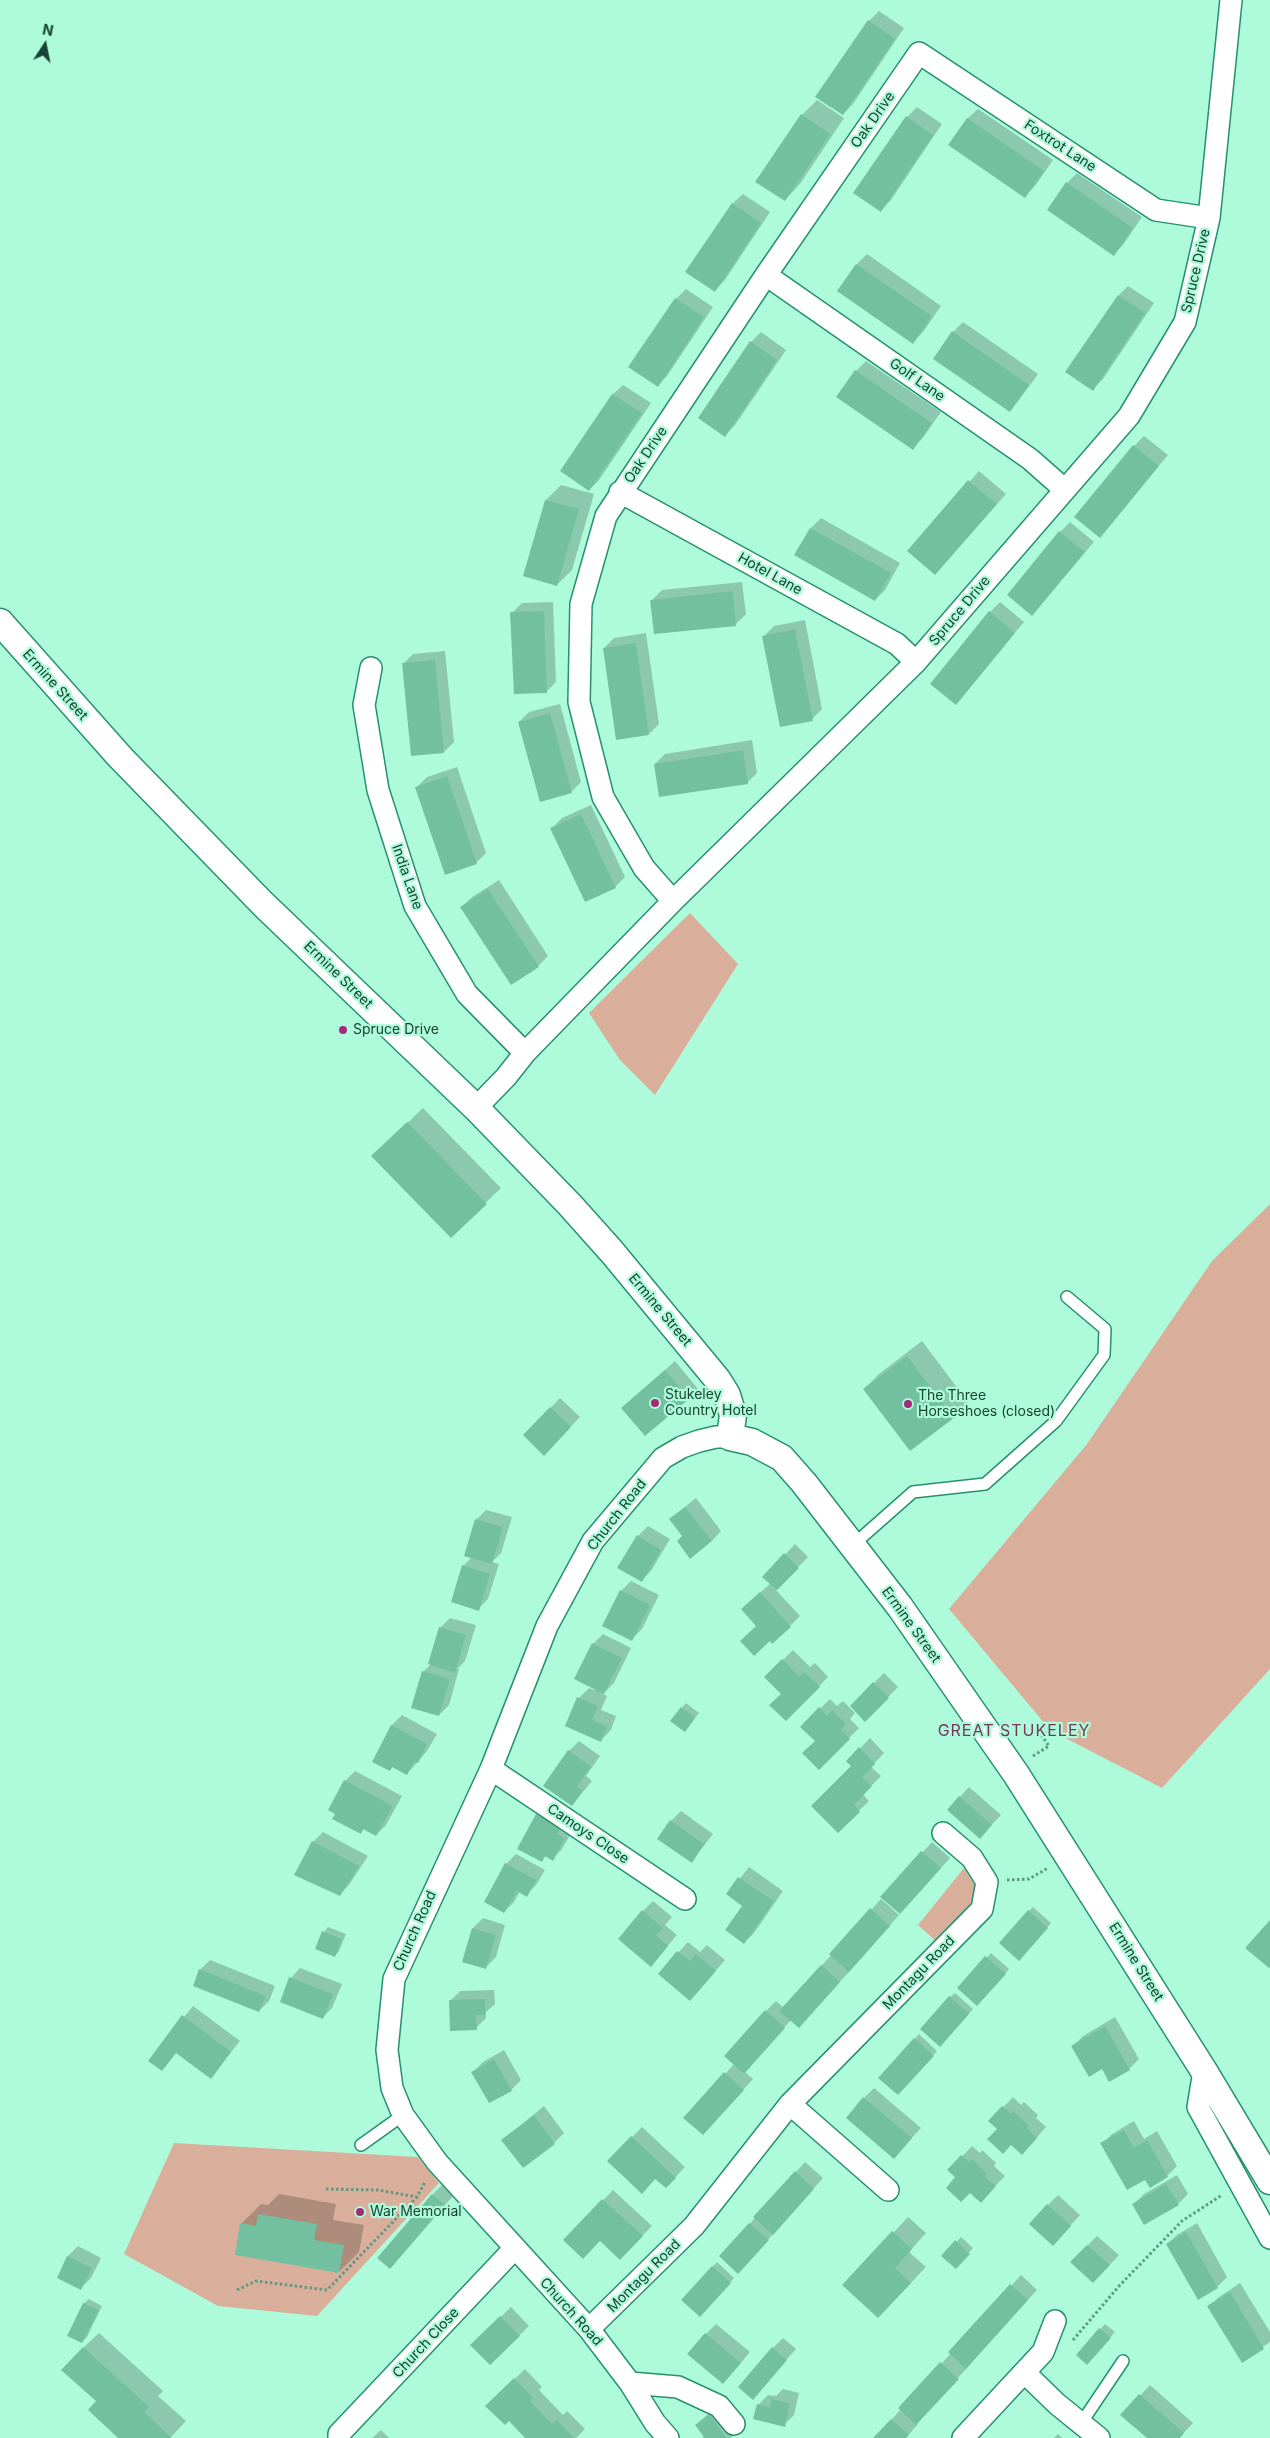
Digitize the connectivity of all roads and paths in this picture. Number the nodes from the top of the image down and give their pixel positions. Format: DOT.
graph roads {
  1 [pos="1231,0"];
  2 [pos="919,54"];
  3 [pos="1209,218"];
  4 [pos="766,275"];
  5 [pos="1064,489"];
  6 [pos="620,492"];
  7 [pos="0,622"];
  8 [pos="916,662"];
  9 [pos="371,668"];
  10 [pos="673,901"];
  11 [pos="526,1053"];
  12 [pos="476,1108"];
  13 [pos="1067,1297"];
  14 [pos="730,1437"];
  15 [pos="853,1545"];
  16 [pos="1050,1730"];
  17 [pos="1026,1760"];
  18 [pos="491,1769"];
  19 [pos="942,1833"];
  20 [pos="1054,1865"];
  21 [pos="986,1882"];
  22 [pos="685,1899"];
  23 [pos="1204,2071"];
  24 [pos="790,2104"];
  25 [pos="403,2115"];
  26 [pos="360,2145"];
  27 [pos="1263,2152"];
  28 [pos="437,2162"];
  29 [pos="1270,2181"];
  30 [pos="1242,2184"];
  31 [pos="326,2189"];
  32 [pos="888,2190"];
  33 [pos="417,2197"];
  34 [pos="1270,2238"];
  35 [pos="514,2249"];
  36 [pos="237,2290"];
  37 [pos="1055,2320"];
  38 [pos="589,2329"];
  39 [pos="1070,2343"];
  40 [pos="1123,2362"];
  41 [pos="1025,2373"];
  42 [pos="630,2383"];
  43 [pos="1082,2422"];
  44 [pos="734,2424"];
  45 [pos="339,2438"];
  46 [pos="668,2438"];
  47 [pos="963,2438"];
  48 [pos="1099,2438"];
  1 -- 3 [label="street, Spruce Drive"];
  2 -- 3 [label="street, Foxtrot Lane"];
  2 -- 4 [label="street, Oak Drive"];
  3 -- 5 [label="street, Spruce Drive"];
  4 -- 5 [label="street, Golf Lane"];
  4 -- 6 [label="street, Oak Drive"];
  5 -- 8 [label="street, Spruce Drive"];
  6 -- 8 [label="street, Hotel Lane"];
  6 -- 10 [label="street, Oak Drive"];
  7 -- 12 [label="street, Ermine Street"];
  8 -- 10 [label="street, Spruce Drive"];
  9 -- 11 [label="street, India Lane"];
  10 -- 11 [label="street, Spruce Drive"];
  11 -- 12 [label="street, Spruce Drive"];
  12 -- 14 [label="street, Ermine Street"];
  13 -- 15 [label="lane"];
  14 -- 15 [label="street, Ermine Street"];
  14 -- 18 [label="street, Church Road"];
  15 -- 23 [label="street, Ermine Street"];
  16 -- 17 [label="path"];
  18 -- 22 [label="street, Camoys Close"];
  18 -- 25 [label="street, Church Road"];
  19 -- 21 [label="street"];
  20 -- 21 [label="path"];
  21 -- 24 [label="street, Montagu Road"];
  23 -- 27 [label="street, Ermine Street"];
  23 -- 30 [label="street"];
  24 -- 32 [label="street"];
  24 -- 38 [label="street, Montagu Road"];
  25 -- 26 [label="lane"];
  25 -- 28 [label="street, Church Road"];
  27 -- 29 [label="street, Ermine Street"];
  28 -- 33 [label="path"];
  28 -- 35 [label="street, Church Road"];
  30 -- 34 [label="street"];
  30 -- 39 [label="path"];
  31 -- 33 [label="path"];
  33 -- 36 [label="path"];
  35 -- 38 [label="street, Church Road"];
  35 -- 45 [label="street, Church Close"];
  37 -- 41 [label="street"];
  38 -- 42 [label="street, Church Road"];
  40 -- 43 [label="lane"];
  41 -- 43 [label="street"];
  41 -- 47 [label="street"];
  42 -- 44 [label="street"];
  42 -- 46 [label="street, Church Road"];
  43 -- 48 [label="street"];
}
